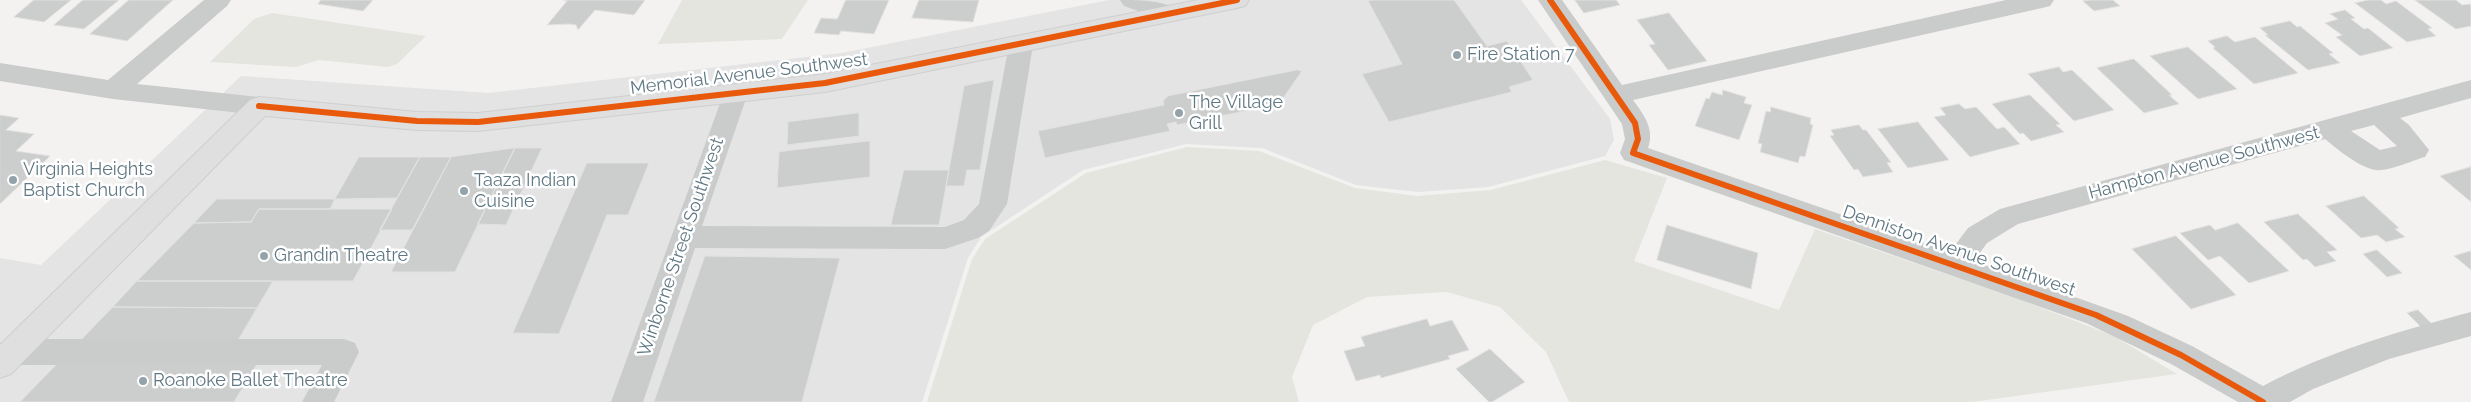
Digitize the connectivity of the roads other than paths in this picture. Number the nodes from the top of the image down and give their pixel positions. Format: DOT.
graph roads {
  1 [pos="219,0"];
  2 [pos="1132,0"];
  3 [pos="1237,0"];
  4 [pos="1550,0"];
  5 [pos="2042,0"];
  6 [pos="1170,14"];
  7 [pos="1021,45"];
  8 [pos="0,72"];
  9 [pos="2471,89"];
  10 [pos="113,90"];
  11 [pos="736,93"];
  12 [pos="1617,95"];
  13 [pos="259,106"];
  14 [pos="2379,114"];
  15 [pos="2330,128"];
  16 [pos="685,237"];
  17 [pos="1957,266"];
  18 [pos="2471,324"];
  19 [pos="6,359"];
  20 [pos="318,402"];
  21 [pos="627,402"];
  22 [pos="2263,402"];
  1 -- 10 [label="street"];
  2 -- 6 [label="street"];
  3 -- 6 [label="main road, Memorial Avenue Southwest"];
  4 -- 12 [label="street"];
  5 -- 12 [label="street"];
  6 -- 7 [label="main road, Memorial Avenue Southwest"];
  7 -- 11 [label="main road, Memorial Avenue Southwest"];
  7 -- 16 [label="street"];
  8 -- 10 [label="street, Memorial Avenue Southwest"];
  9 -- 14 [label="street, Hampton Avenue Southwest"];
  10 -- 13 [label="street, Memorial Avenue Southwest"];
  11 -- 13 [label="main road, Memorial Avenue Southwest"];
  11 -- 16 [label="street, Winborne Street Southwest"];
  12 -- 17 [label="street, Denniston Avenue Southwest"];
  13 -- 19 [label="main road"];
  14 -- 15 [label="street, Hampton Avenue Southwest"];
  14 -- 15 [label="street"];
  15 -- 17 [label="street, Hampton Avenue Southwest"];
  16 -- 21 [label="street, Winborne Street Southwest"];
  17 -- 22 [label="street, Denniston Avenue Southwest"];
  18 -- 22 [label="street"];
  19 -- 20 [label="street"];
}
